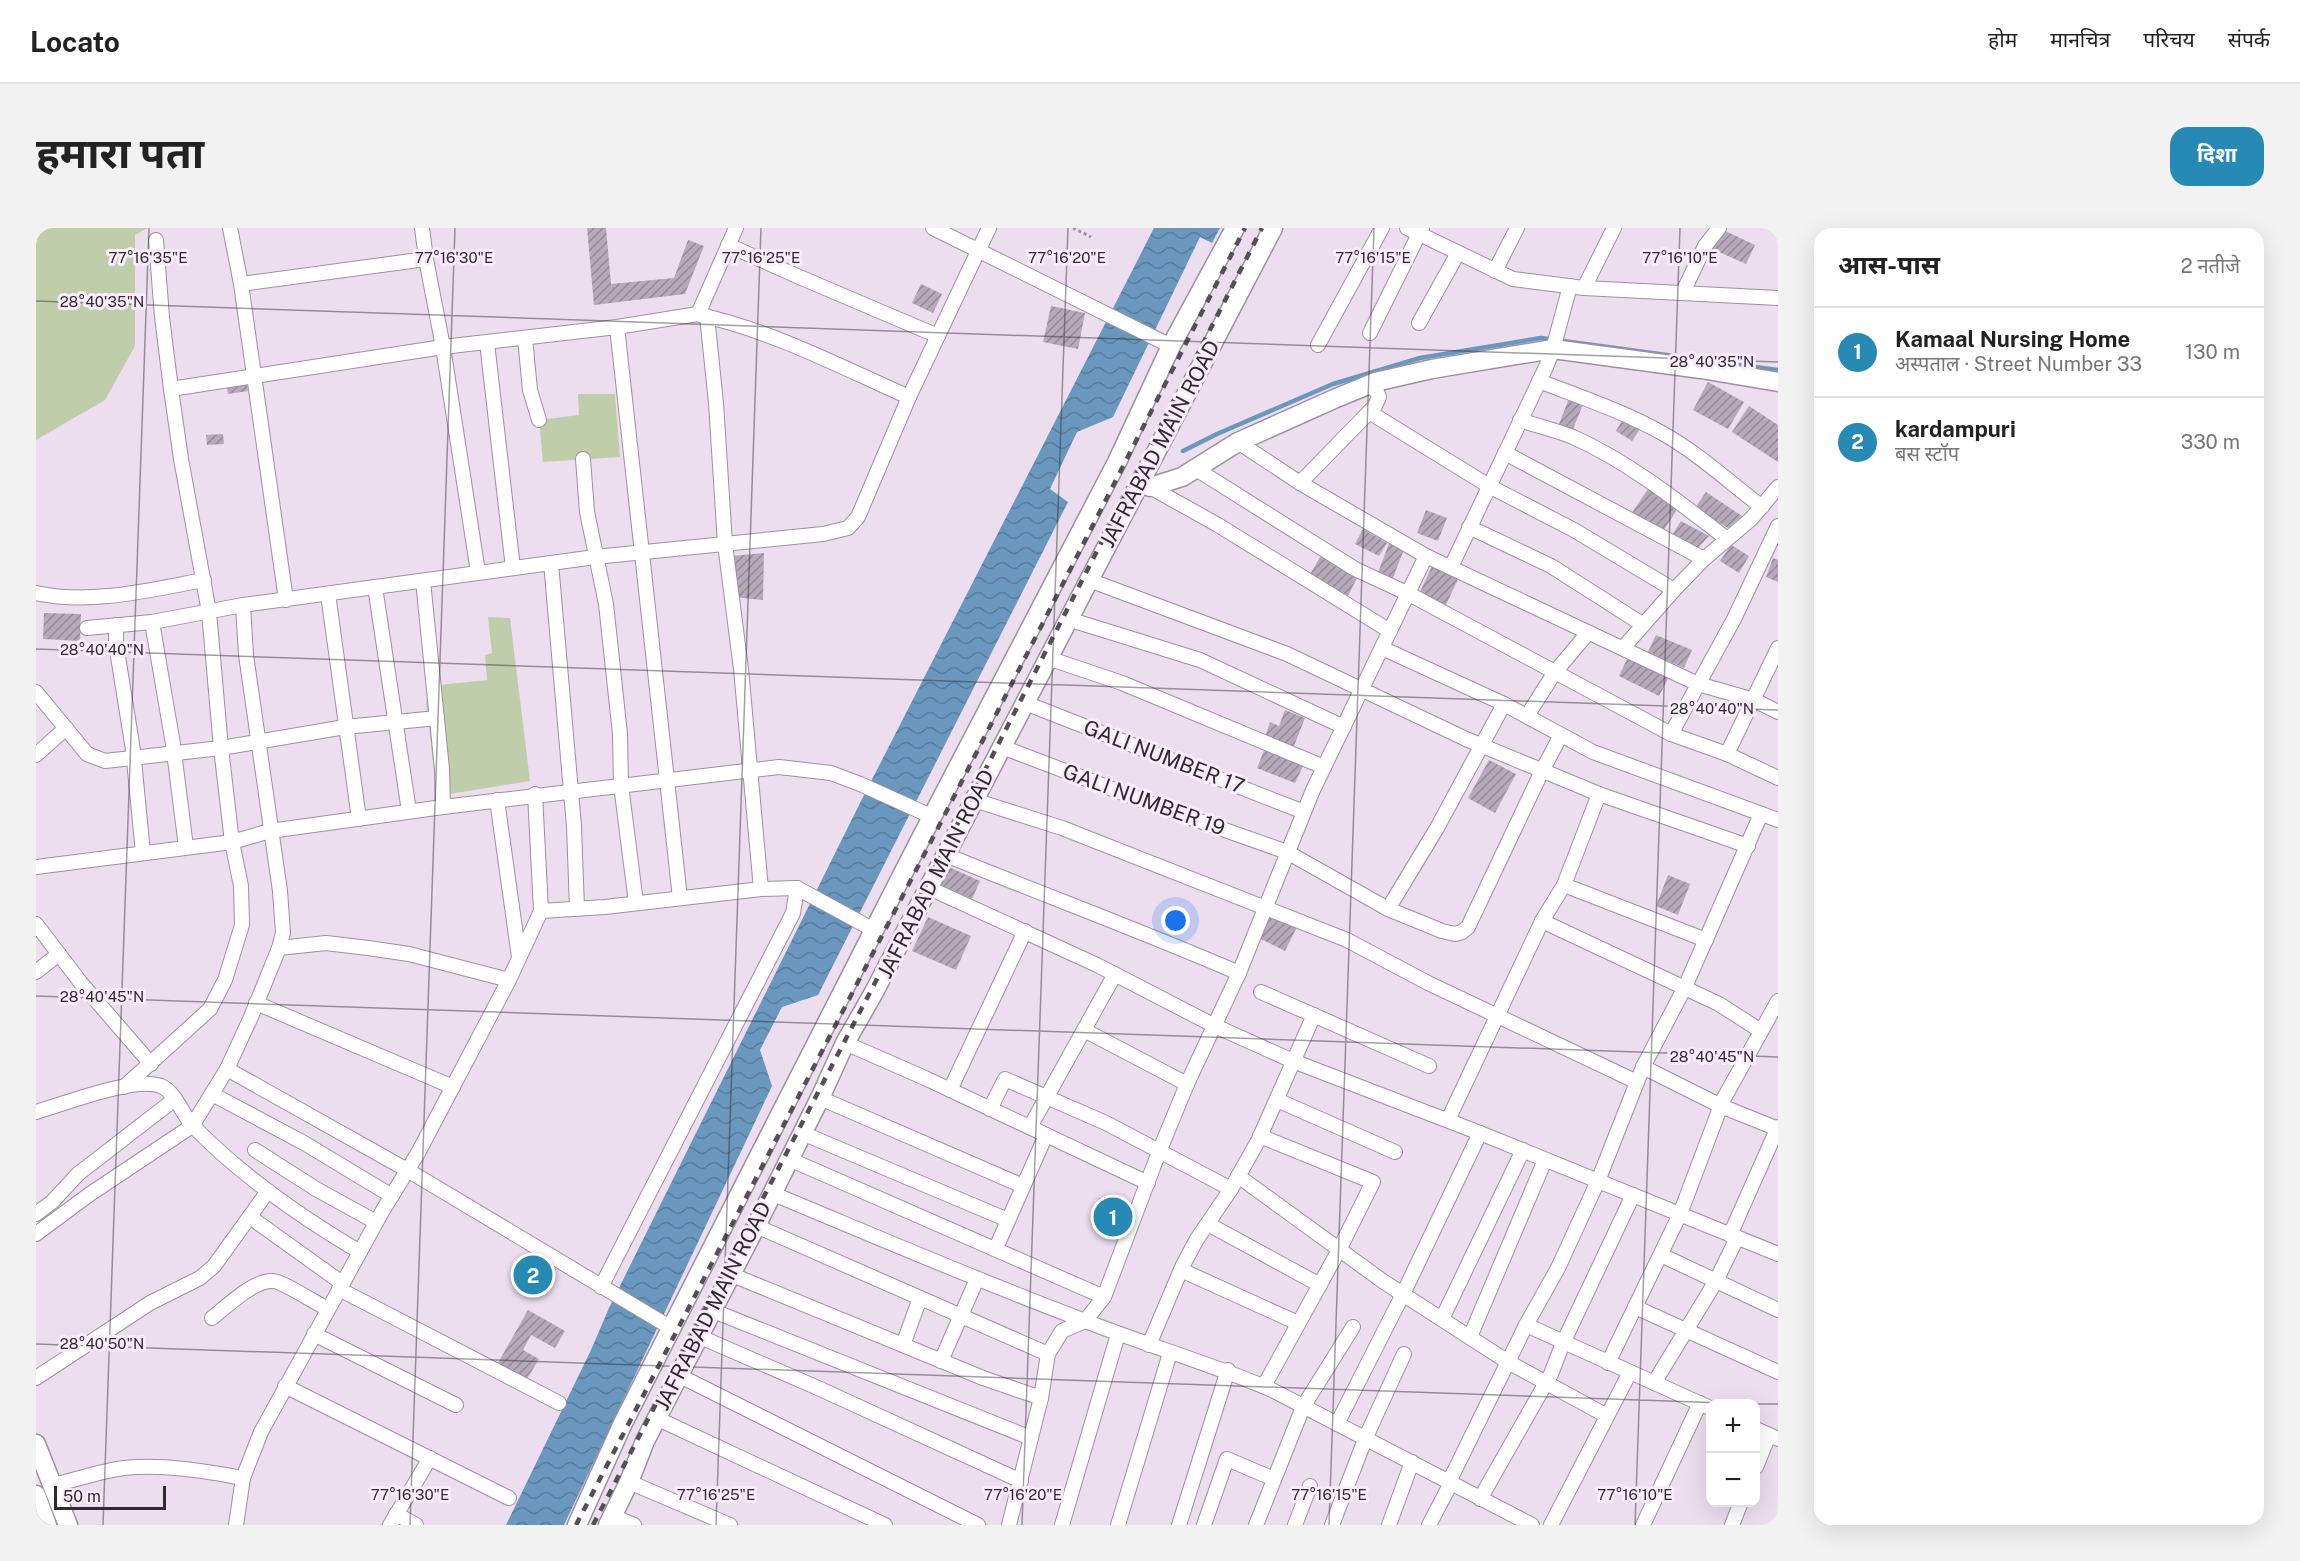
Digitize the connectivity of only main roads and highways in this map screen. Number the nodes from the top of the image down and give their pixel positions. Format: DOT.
graph roads {
  1 [pos="1235,228"];
  2 [pos="1273,228"];
  3 [pos="1778,382"];
  4 [pos="1145,485"];
  5 [pos="36,1444"];
  6 [pos="36,1495"];
  7 [pos="610,1520"];
  8 [pos="47,1525"];
  9 [pos="68,1525"];
  10 [pos="577,1525"];
  1 -- 10 [label="main road, JAFRABAD MAIN ROAD"];
  2 -- 4 [label="main road, JAFRABAD MAIN ROAD"];
  3 -- 4 [label="main road"];
  4 -- 7 [label="main road, JAFRABAD MAIN ROAD"];
  5 -- 9 [label="main road"];
  6 -- 8 [label="main road"];
}
